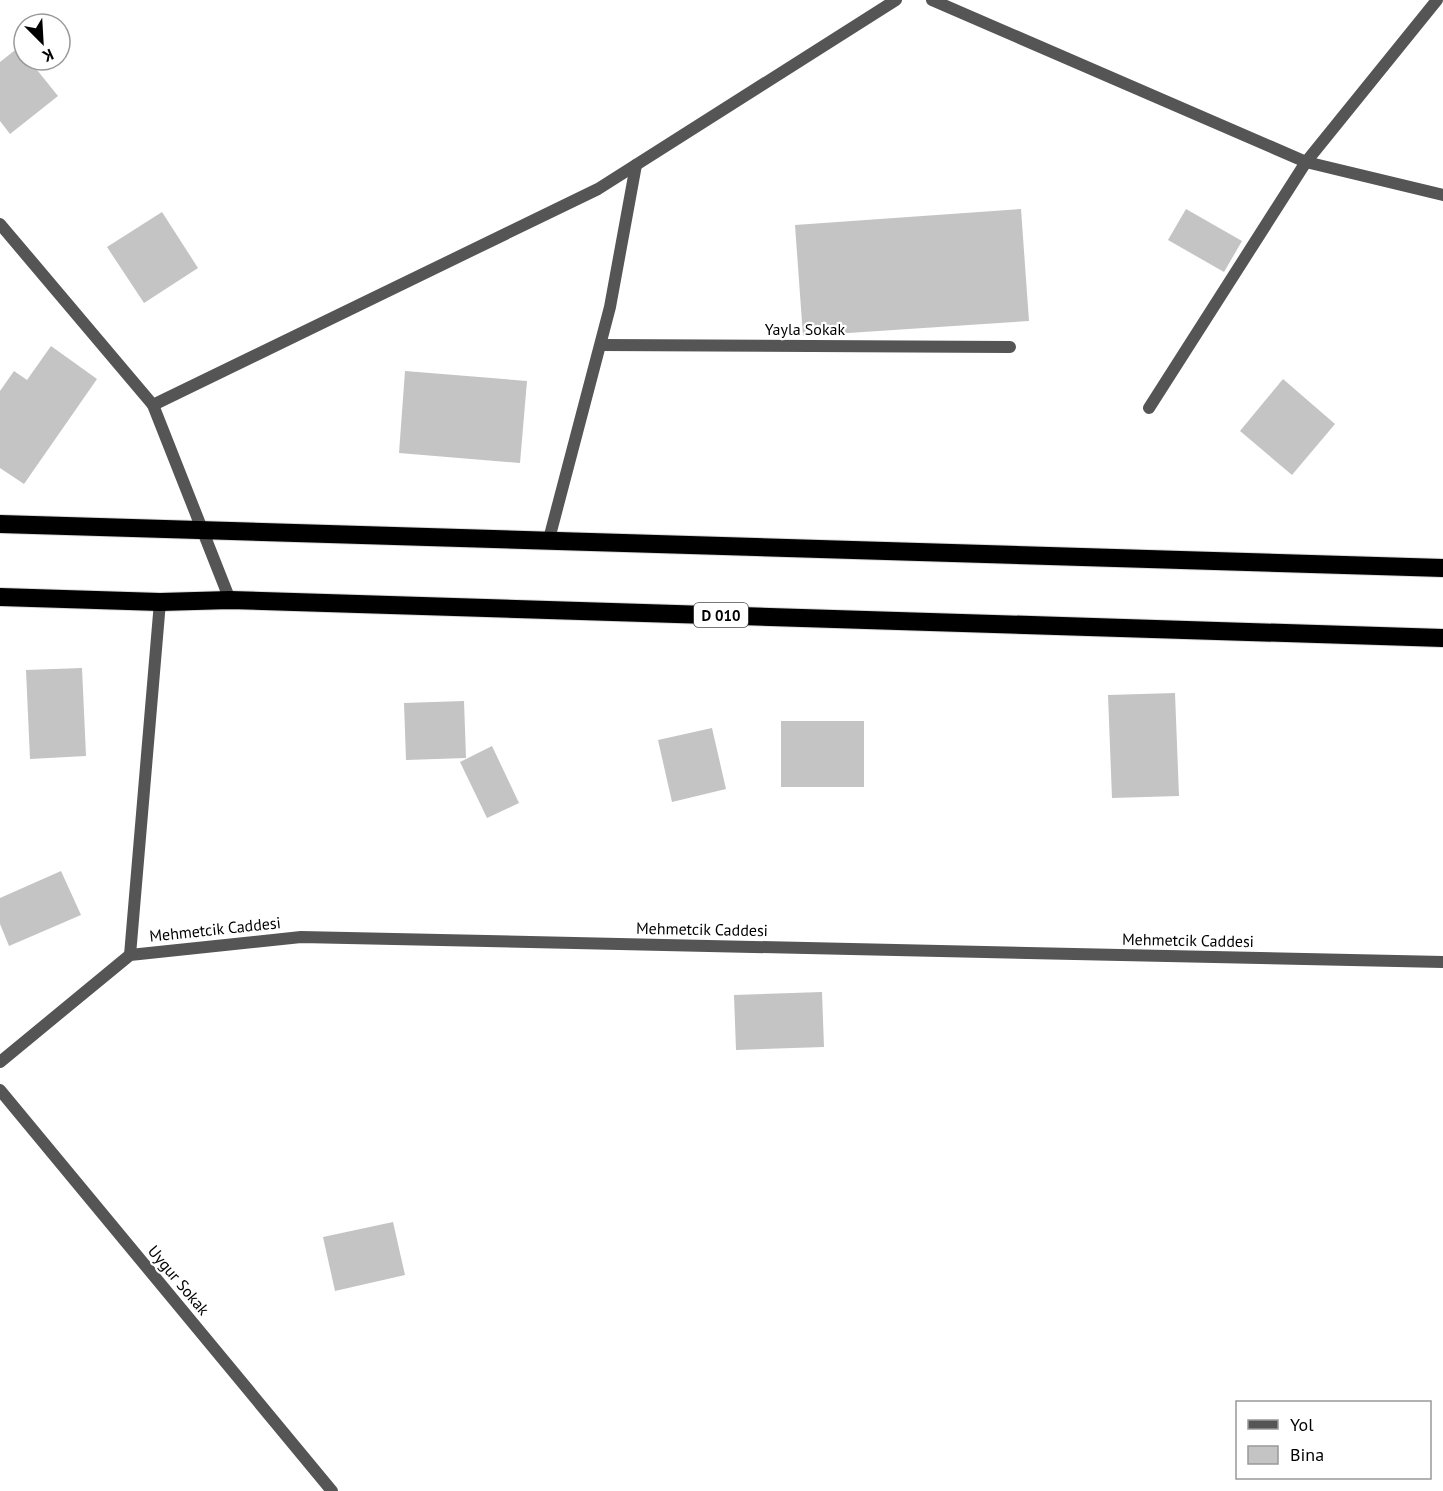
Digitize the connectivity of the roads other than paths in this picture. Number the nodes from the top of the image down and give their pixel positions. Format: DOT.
graph roads {
  1 [pos="896,0"];
  2 [pos="932,0"];
  3 [pos="1437,0"];
  4 [pos="1306,162"];
  5 [pos="636,165"];
  6 [pos="1443,195"];
  7 [pos="0,225"];
  8 [pos="601,345"];
  9 [pos="1010,347"];
  10 [pos="153,405"];
  11 [pos="1149,408"];
  12 [pos="0,524"];
  13 [pos="205,530"];
  14 [pos="549,539"];
  15 [pos="1443,568"];
  16 [pos="0,597"];
  17 [pos="230,600"];
  18 [pos="160,602"];
  19 [pos="1443,638"];
  20 [pos="130,955"];
  21 [pos="1443,962"];
  22 [pos="0,1062"];
  23 [pos="0,1090"];
  24 [pos="332,1491"];
  1 -- 5 [label="street"];
  2 -- 4 [label="street"];
  3 -- 4 [label="street"];
  4 -- 6 [label="street"];
  4 -- 11 [label="street"];
  5 -- 8 [label="street"];
  5 -- 10 [label="street"];
  7 -- 10 [label="street"];
  8 -- 9 [label="street, Yayla Sokak"];
  8 -- 14 [label="street"];
  10 -- 13 [label="street"];
  12 -- 13 [label="highway"];
  13 -- 14 [label="highway"];
  13 -- 17 [label="street"];
  14 -- 15 [label="highway"];
  16 -- 18 [label="highway, D 010"];
  17 -- 18 [label="highway, D 010"];
  17 -- 19 [label="highway, D 010"];
  18 -- 20 [label="street"];
  20 -- 21 [label="street, Mehmetcik Caddesi"];
  20 -- 22 [label="street, Mehmetcik Caddesi"];
  23 -- 24 [label="street, Uygur Sokak"];
}
